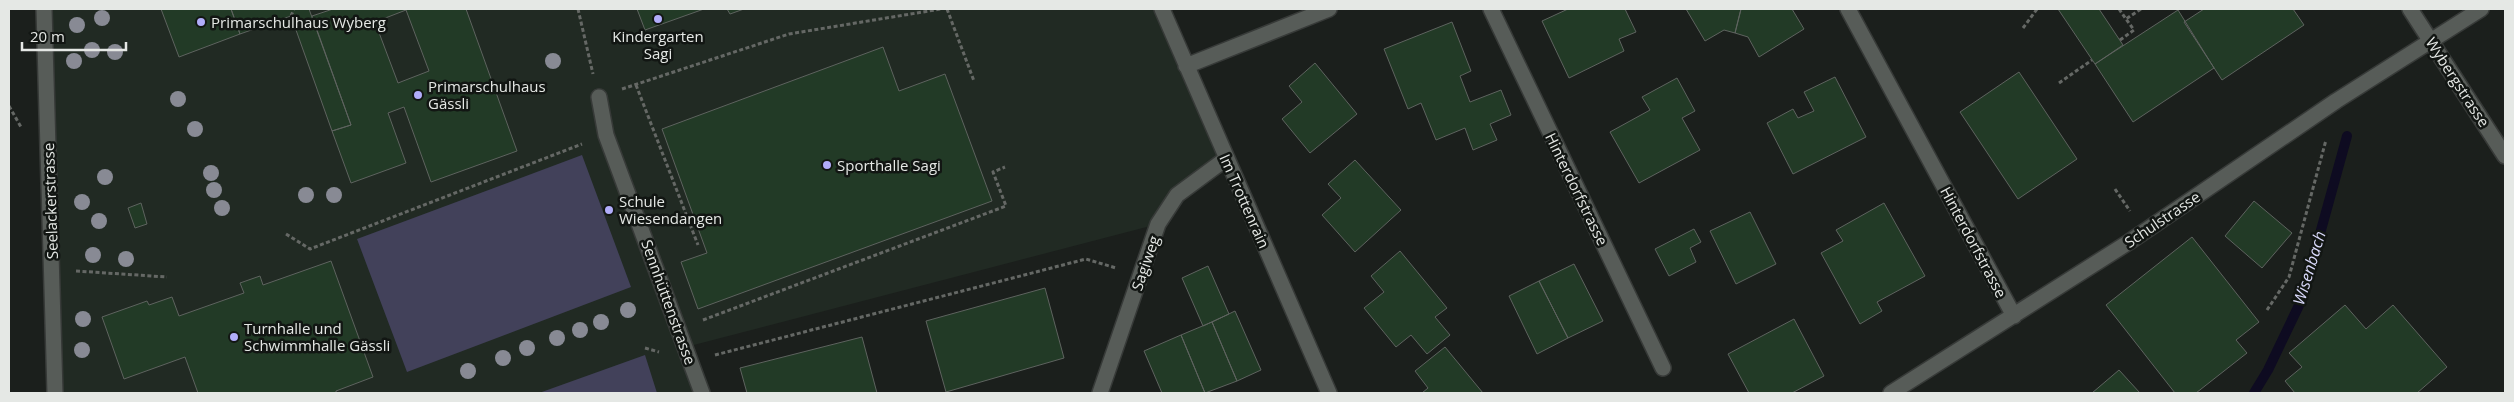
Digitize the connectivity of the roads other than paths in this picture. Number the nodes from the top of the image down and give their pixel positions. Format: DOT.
graph roads {
  1 [pos="44,9"];
  2 [pos="1162,9"];
  3 [pos="1329,9"];
  4 [pos="1490,9"];
  5 [pos="1848,9"];
  6 [pos="2410,9"];
  7 [pos="2481,9"];
  8 [pos="2432,42"];
  9 [pos="1186,66"];
  10 [pos="599,97"];
  11 [pos="2505,156"];
  12 [pos="1226,158"];
  13 [pos="2014,316"];
  14 [pos="1663,368"];
  15 [pos="56,393"];
  16 [pos="702,393"];
  17 [pos="1100,393"];
  18 [pos="1329,393"];
  19 [pos="1891,393"];
  1 -- 15 [label="street, Seelackerstrasse"];
  2 -- 9 [label="street, Im Trottenrain"];
  3 -- 9 [label="street"];
  4 -- 14 [label="street, Hinterdorfstrasse"];
  5 -- 13 [label="street, Hinterdorfstrasse"];
  6 -- 8 [label="street, Wybergstrasse"];
  7 -- 8 [label="street, Schulstrasse"];
  8 -- 11 [label="street, Wybergstrasse"];
  8 -- 13 [label="street, Schulstrasse"];
  9 -- 12 [label="street, Im Trottenrain"];
  10 -- 16 [label="street, Sennhüttenstrasse"];
  12 -- 17 [label="street, Sagiweg"];
  12 -- 18 [label="street, Im Trottenrain"];
  13 -- 19 [label="street, Schulstrasse"];
}
